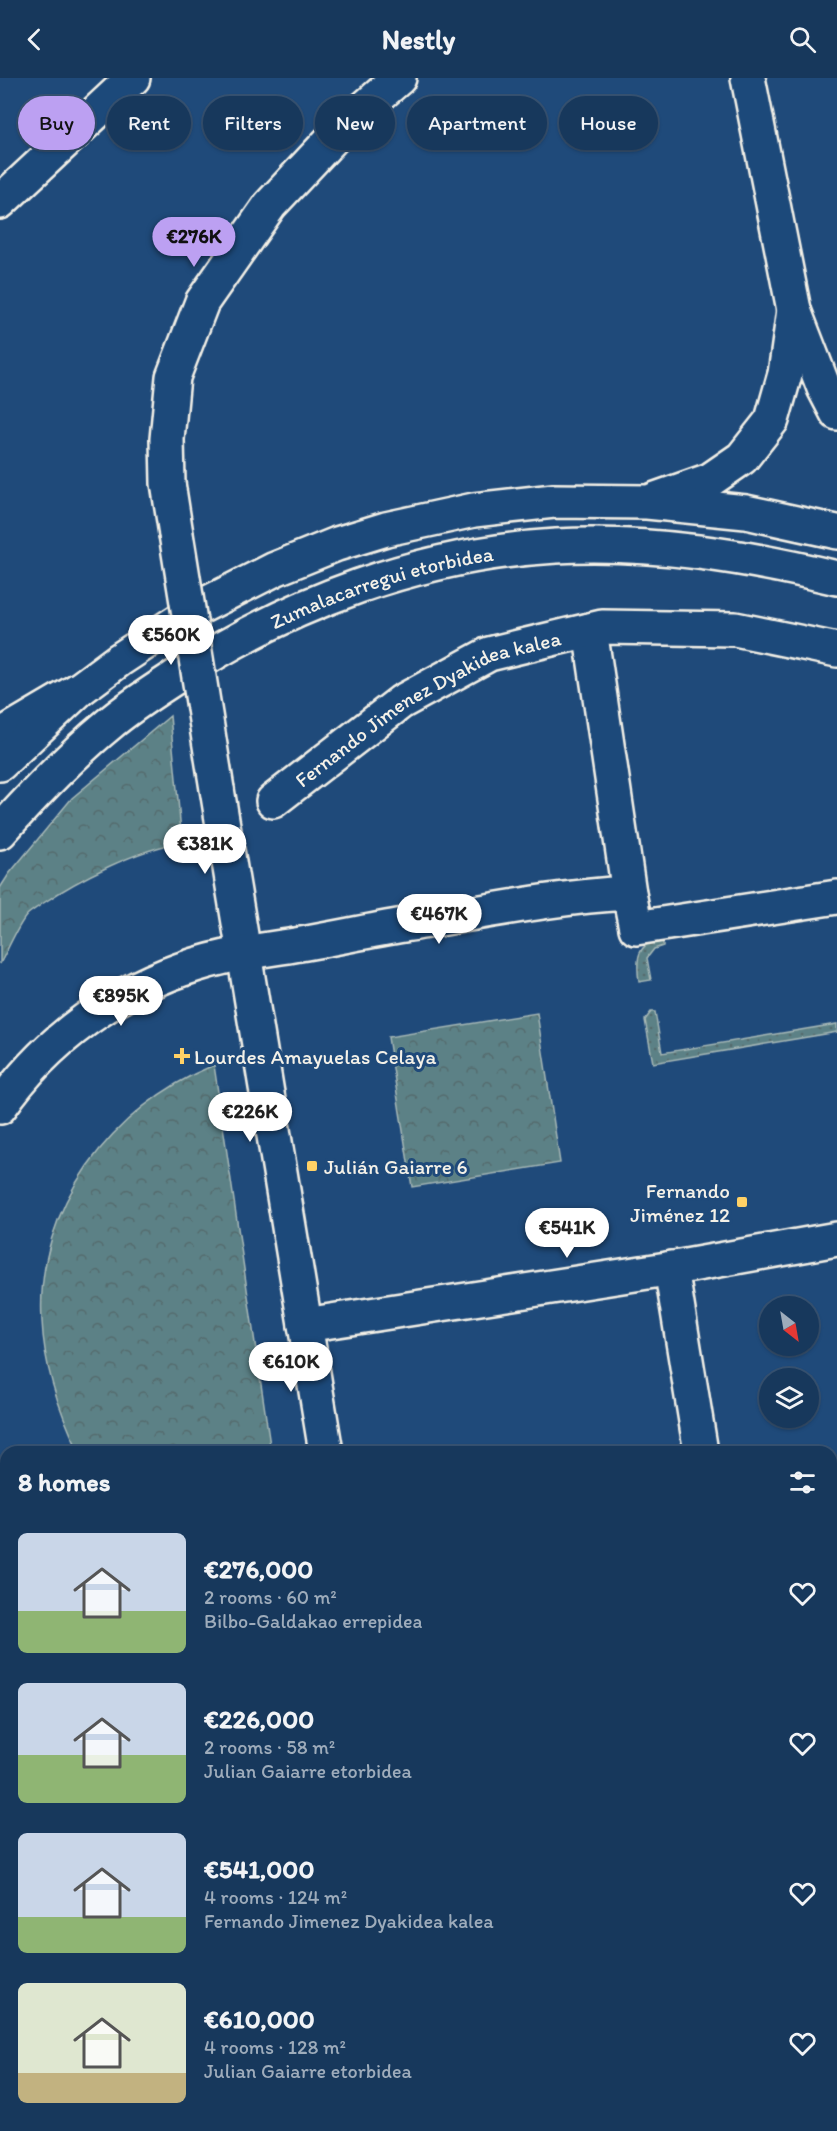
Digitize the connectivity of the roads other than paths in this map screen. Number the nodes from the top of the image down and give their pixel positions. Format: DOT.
graph roads {
  1 [pos="133,78"];
  2 [pos="399,78"];
  3 [pos="748,78"];
  4 [pos="0,202"];
  5 [pos="794,310"];
  6 [pos="837,413"];
  7 [pos="647,502"];
  8 [pos="837,531"];
  9 [pos="837,578"];
  10 [pos="590,630"];
  11 [pos="837,650"];
  12 [pos="80,689"];
  13 [pos="0,736"];
  14 [pos="0,764"];
  15 [pos="273,801"];
  16 [pos="0,832"];
  17 [pos="629,893"];
  18 [pos="837,897"];
  19 [pos="244,953"];
  20 [pos="0,1107"];
  21 [pos="837,1239"];
  22 [pos="671,1268"];
  23 [pos="305,1325"];
  24 [pos="325,1446"];
  25 [pos="700,1446"];
  1 -- 4 [label="main road"];
  2 -- 19 [label="main road, bridge"];
  3 -- 5 [label="main road"];
  5 -- 6 [label="main road"];
  5 -- 7 [label="main road"];
  7 -- 8 [label="main road"];
  7 -- 12 [label="main road"];
  9 -- 16 [label="main road, Zumalacarregui etorbidea"];
  10 -- 11 [label="main road, Fernando Jimenez Dyakidea kalea"];
  10 -- 15 [label="main road, Fernando Jimenez Dyakidea kalea"];
  10 -- 17 [label="main road, Fernando Jimenez Dyakidea kalea"];
  12 -- 13 [label="main road"];
  12 -- 14 [label="main road"];
  17 -- 18 [label="main road, Fernando Jimenez Dyakidea kalea"];
  17 -- 19 [label="main road"];
  19 -- 20 [label="main road"];
  19 -- 23 [label="main road"];
  21 -- 22 [label="main road"];
  22 -- 23 [label="main road"];
  22 -- 25 [label="main road"];
  23 -- 24 [label="main road"];
}
